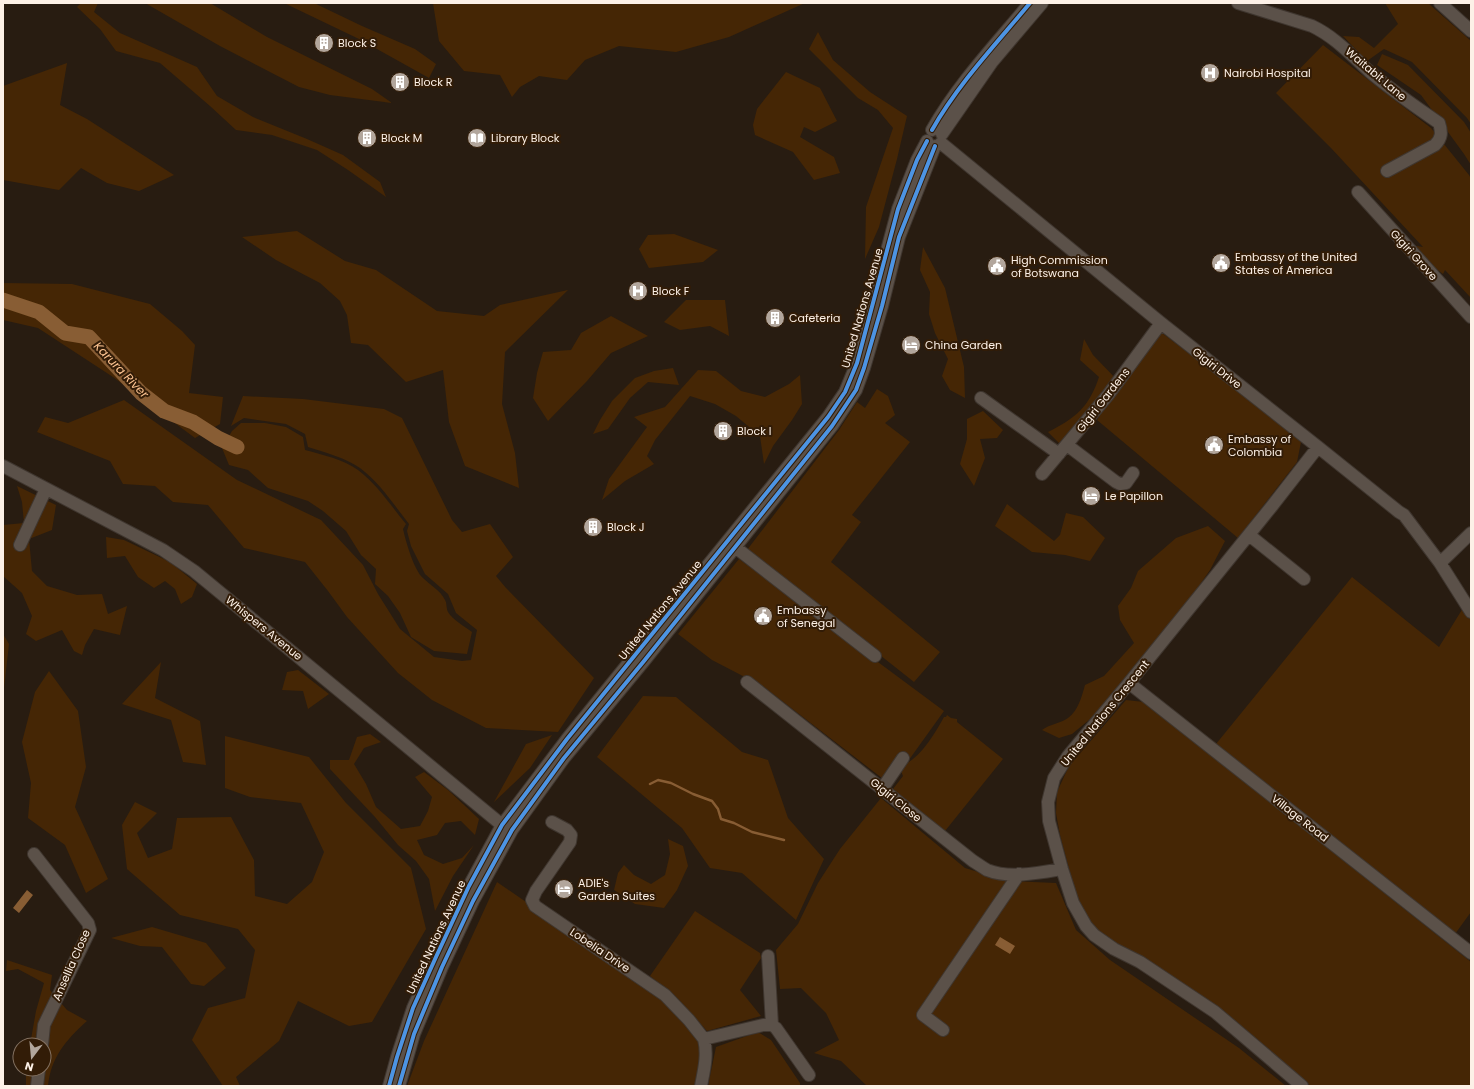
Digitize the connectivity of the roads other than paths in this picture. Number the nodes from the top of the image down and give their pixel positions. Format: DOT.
graph roads {
  1 [pos="1030,3"];
  2 [pos="1042,3"];
  3 [pos="1238,3"];
  4 [pos="1440,3"];
  5 [pos="1471,31"];
  6 [pos="936,139"];
  7 [pos="1387,171"];
  8 [pos="1358,192"];
  9 [pos="1471,317"];
  10 [pos="1161,324"];
  11 [pos="981,398"];
  12 [pos="1318,446"];
  13 [pos="1063,450"];
  14 [pos="3,466"];
  15 [pos="1133,472"];
  16 [pos="1042,474"];
  17 [pos="46,489"];
  18 [pos="1471,533"];
  19 [pos="1249,535"];
  20 [pos="20,545"];
  21 [pos="735,547"];
  22 [pos="1440,563"];
  23 [pos="1304,579"];
  24 [pos="684,603"];
  25 [pos="1471,612"];
  26 [pos="875,656"];
  27 [pos="747,682"];
  28 [pos="1129,683"];
  29 [pos="903,758"];
  30 [pos="882,789"];
  31 [pos="552,822"];
  32 [pos="507,827"];
  33 [pos="34,854"];
  34 [pos="1062,869"];
  35 [pos="1019,874"];
  36 [pos="1471,952"];
  37 [pos="768,956"];
  38 [pos="772,1025"];
  39 [pos="942,1030"];
  40 [pos="43,1037"];
  41 [pos="704,1039"];
  42 [pos="809,1075"];
  43 [pos="389,1086"];
  44 [pos="399,1086"];
  45 [pos="701,1086"];
  46 [pos="1302,1086"];
  1 -- 6 [label="street, United Nations Avenue"];
  2 -- 6 [label="street, United Nations Avenue"];
  3 -- 7 [label="street, Waitabit Lane"];
  4 -- 5 [label="street"];
  6 -- 10 [label="street, Gigiri Drive"];
  6 -- 21 [label="street, United Nations Avenue"];
  6 -- 24 [label="street, United Nations Avenue"];
  8 -- 9 [label="street, Gigiri Grove"];
  10 -- 12 [label="street, Gigiri Drive"];
  10 -- 13 [label="street, Gigiri Gardens"];
  11 -- 13 [label="street"];
  12 -- 19 [label="street, United Nations Crescent"];
  12 -- 22 [label="street, Gigiri Drive"];
  13 -- 15 [label="street"];
  13 -- 16 [label="street, Gigiri Gardens"];
  14 -- 17 [label="street, Whispers Avenue"];
  17 -- 20 [label="street"];
  17 -- 32 [label="street, Whispers Avenue"];
  18 -- 22 [label="street"];
  19 -- 23 [label="street"];
  19 -- 28 [label="street, United Nations Crescent"];
  21 -- 24 [label="street, United Nations Avenue"];
  21 -- 26 [label="street"];
  22 -- 25 [label="street, Gigiri Drive"];
  24 -- 32 [label="street, United Nations Avenue"];
  27 -- 30 [label="street, Gigiri Close"];
  28 -- 34 [label="street, United Nations Crescent"];
  28 -- 36 [label="street, Village Road"];
  29 -- 30 [label="street"];
  30 -- 35 [label="street, Gigiri Close"];
  31 -- 41 [label="street, Lobelia Drive"];
  32 -- 43 [label="street, United Nations Avenue"];
  32 -- 44 [label="street, United Nations Avenue"];
  33 -- 40 [label="street, Ansellia Close"];
  34 -- 35 [label="street, Gigiri Close"];
  34 -- 46 [label="street, United Nations Crescent"];
  35 -- 39 [label="street"];
  37 -- 38 [label="street"];
  38 -- 41 [label="street"];
  38 -- 42 [label="street"];
  41 -- 45 [label="street"];
}
